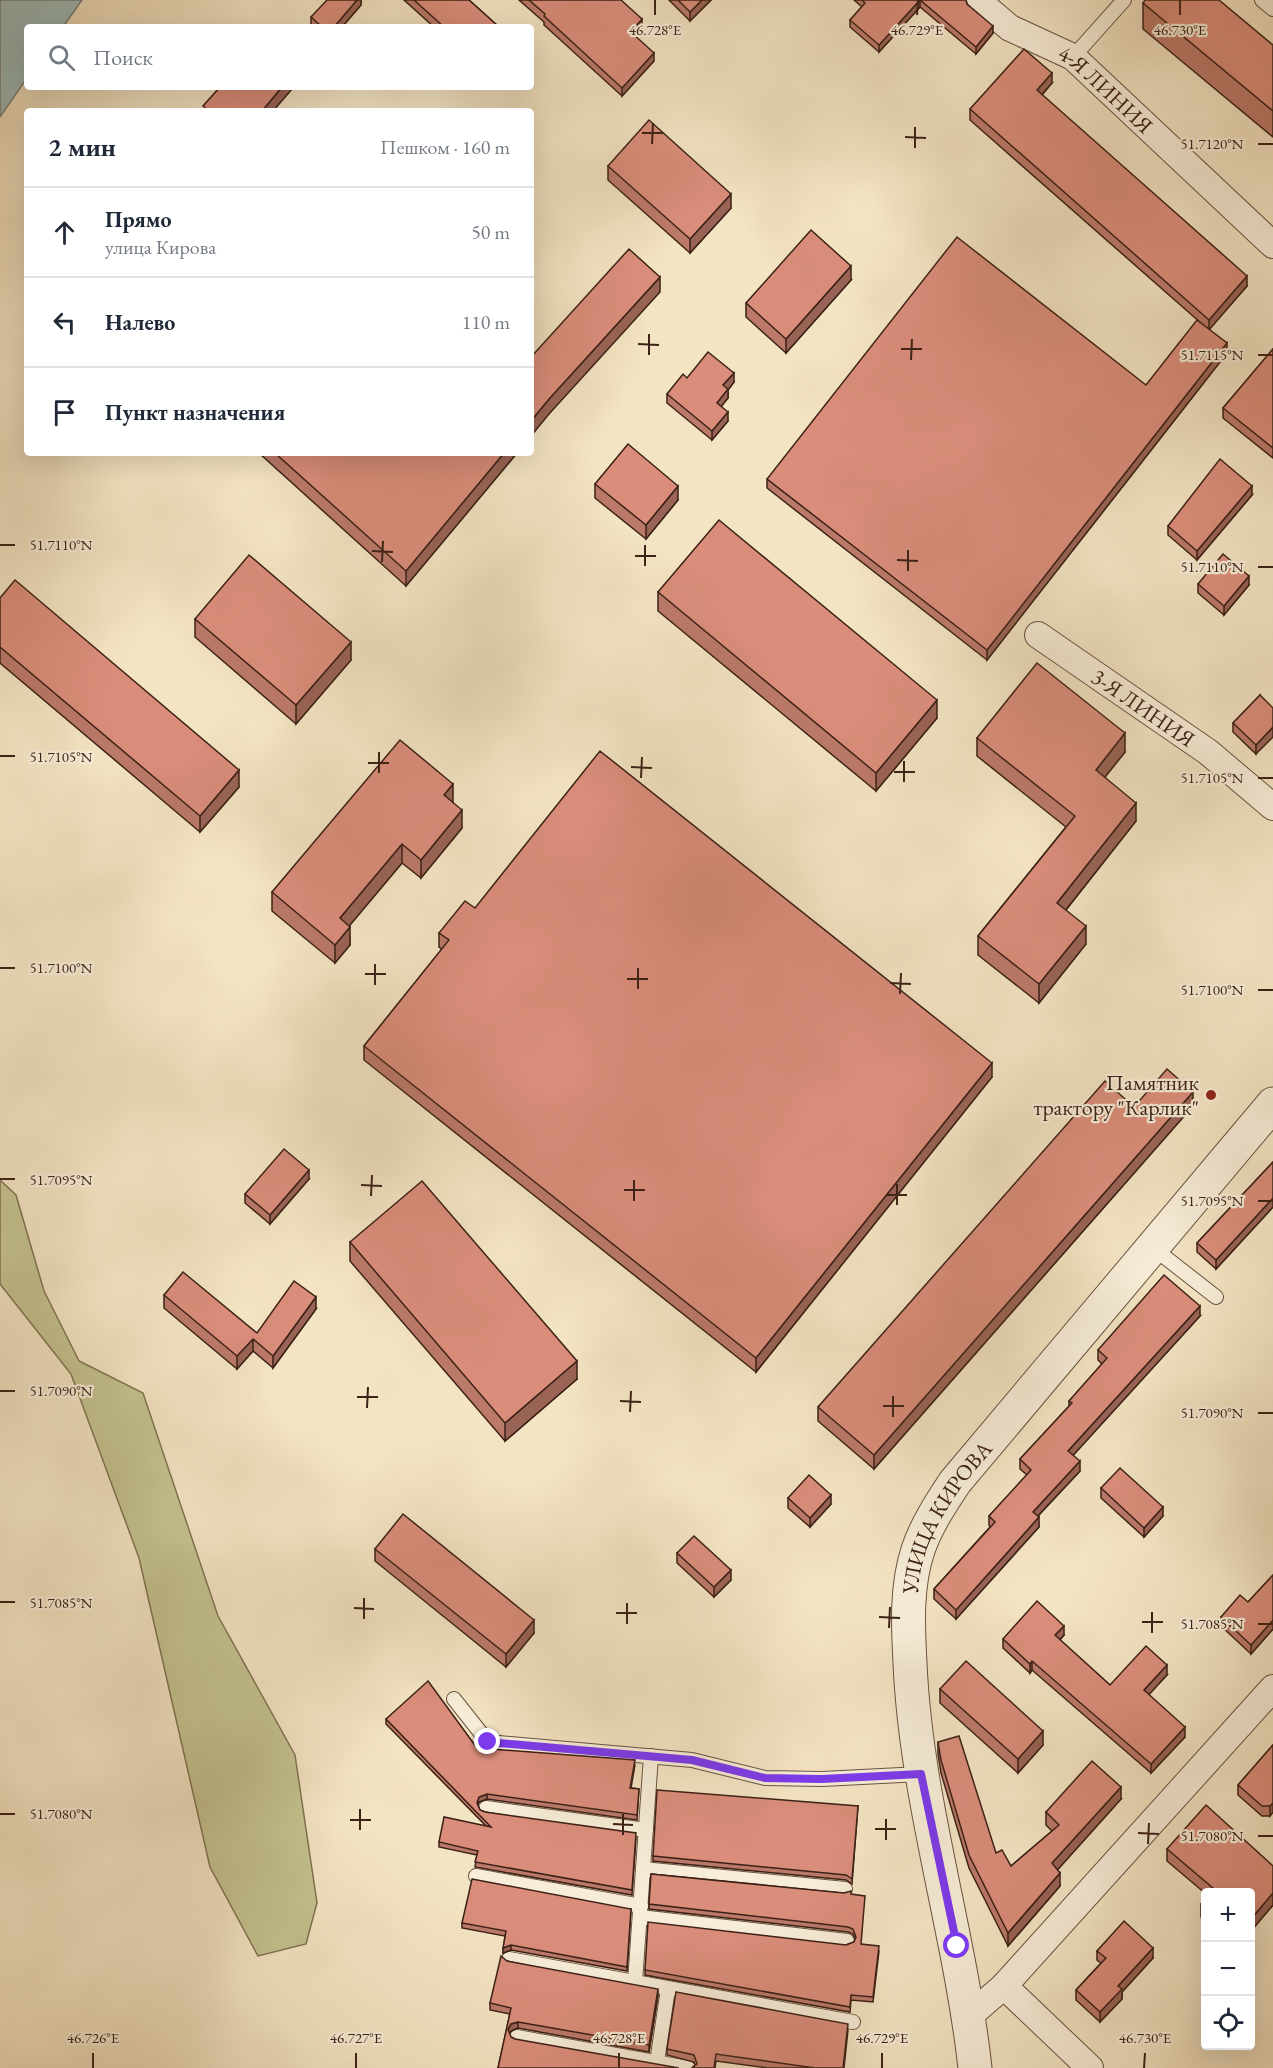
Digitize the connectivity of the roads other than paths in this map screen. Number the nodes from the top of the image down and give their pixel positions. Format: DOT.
graph roads {
  1 [pos="977,0"];
  2 [pos="1124,0"];
  3 [pos="1262,0"];
  4 [pos="1273,9"];
  5 [pos="1073,57"];
  6 [pos="1273,245"];
  7 [pos="1038,635"];
  8 [pos="1273,807"];
  9 [pos="1273,1104"];
  10 [pos="1152,1247"];
  11 [pos="1216,1297"];
  12 [pos="1273,1688"];
  13 [pos="454,1699"];
  14 [pos="651,1756"];
  15 [pos="921,1774"];
  16 [pos="486,1808"];
  17 [pos="646,1830"];
  18 [pos="643,1869"];
  19 [pos="476,1876"];
  20 [pos="845,1889"];
  21 [pos="640,1911"];
  22 [pos="848,1941"];
  23 [pos="509,1959"];
  24 [pos="635,1982"];
  25 [pos="1004,1986"];
  26 [pos="668,1989"];
  27 [pos="968,2018"];
  28 [pos="853,2022"];
  29 [pos="517,2037"];
  30 [pos="969,2061"];
  31 [pos="657,2062"];
  32 [pos="688,2068"];
  33 [pos="1090,2068"];
  1 -- 5 [label="street, 4-Я ЛИНИЯ"];
  2 -- 5 [label="lane"];
  3 -- 4 [label="lane"];
  5 -- 6 [label="street, 4-Я ЛИНИЯ"];
  7 -- 8 [label="street, 3-Я ЛИНИЯ"];
  9 -- 10 [label="street, УЛИЦА КИРОВА"];
  10 -- 11 [label="lane"];
  10 -- 15 [label="street, УЛИЦА КИРОВА"];
  12 -- 25 [label="street"];
  13 -- 14 [label="lane"];
  14 -- 15 [label="lane"];
  14 -- 17 [label="lane"];
  15 -- 27 [label="street, УЛИЦА КИРОВА"];
  16 -- 17 [label="lane"];
  17 -- 18 [label="lane"];
  18 -- 20 [label="lane"];
  18 -- 21 [label="lane"];
  19 -- 21 [label="lane"];
  21 -- 22 [label="lane"];
  21 -- 24 [label="lane"];
  23 -- 24 [label="lane"];
  24 -- 26 [label="lane"];
  25 -- 27 [label="street"];
  25 -- 33 [label="street"];
  26 -- 28 [label="lane"];
  26 -- 31 [label="lane"];
  27 -- 30 [label="street, УЛИЦА КИРОВА"];
  29 -- 31 [label="lane"];
  31 -- 32 [label="lane"];
}
